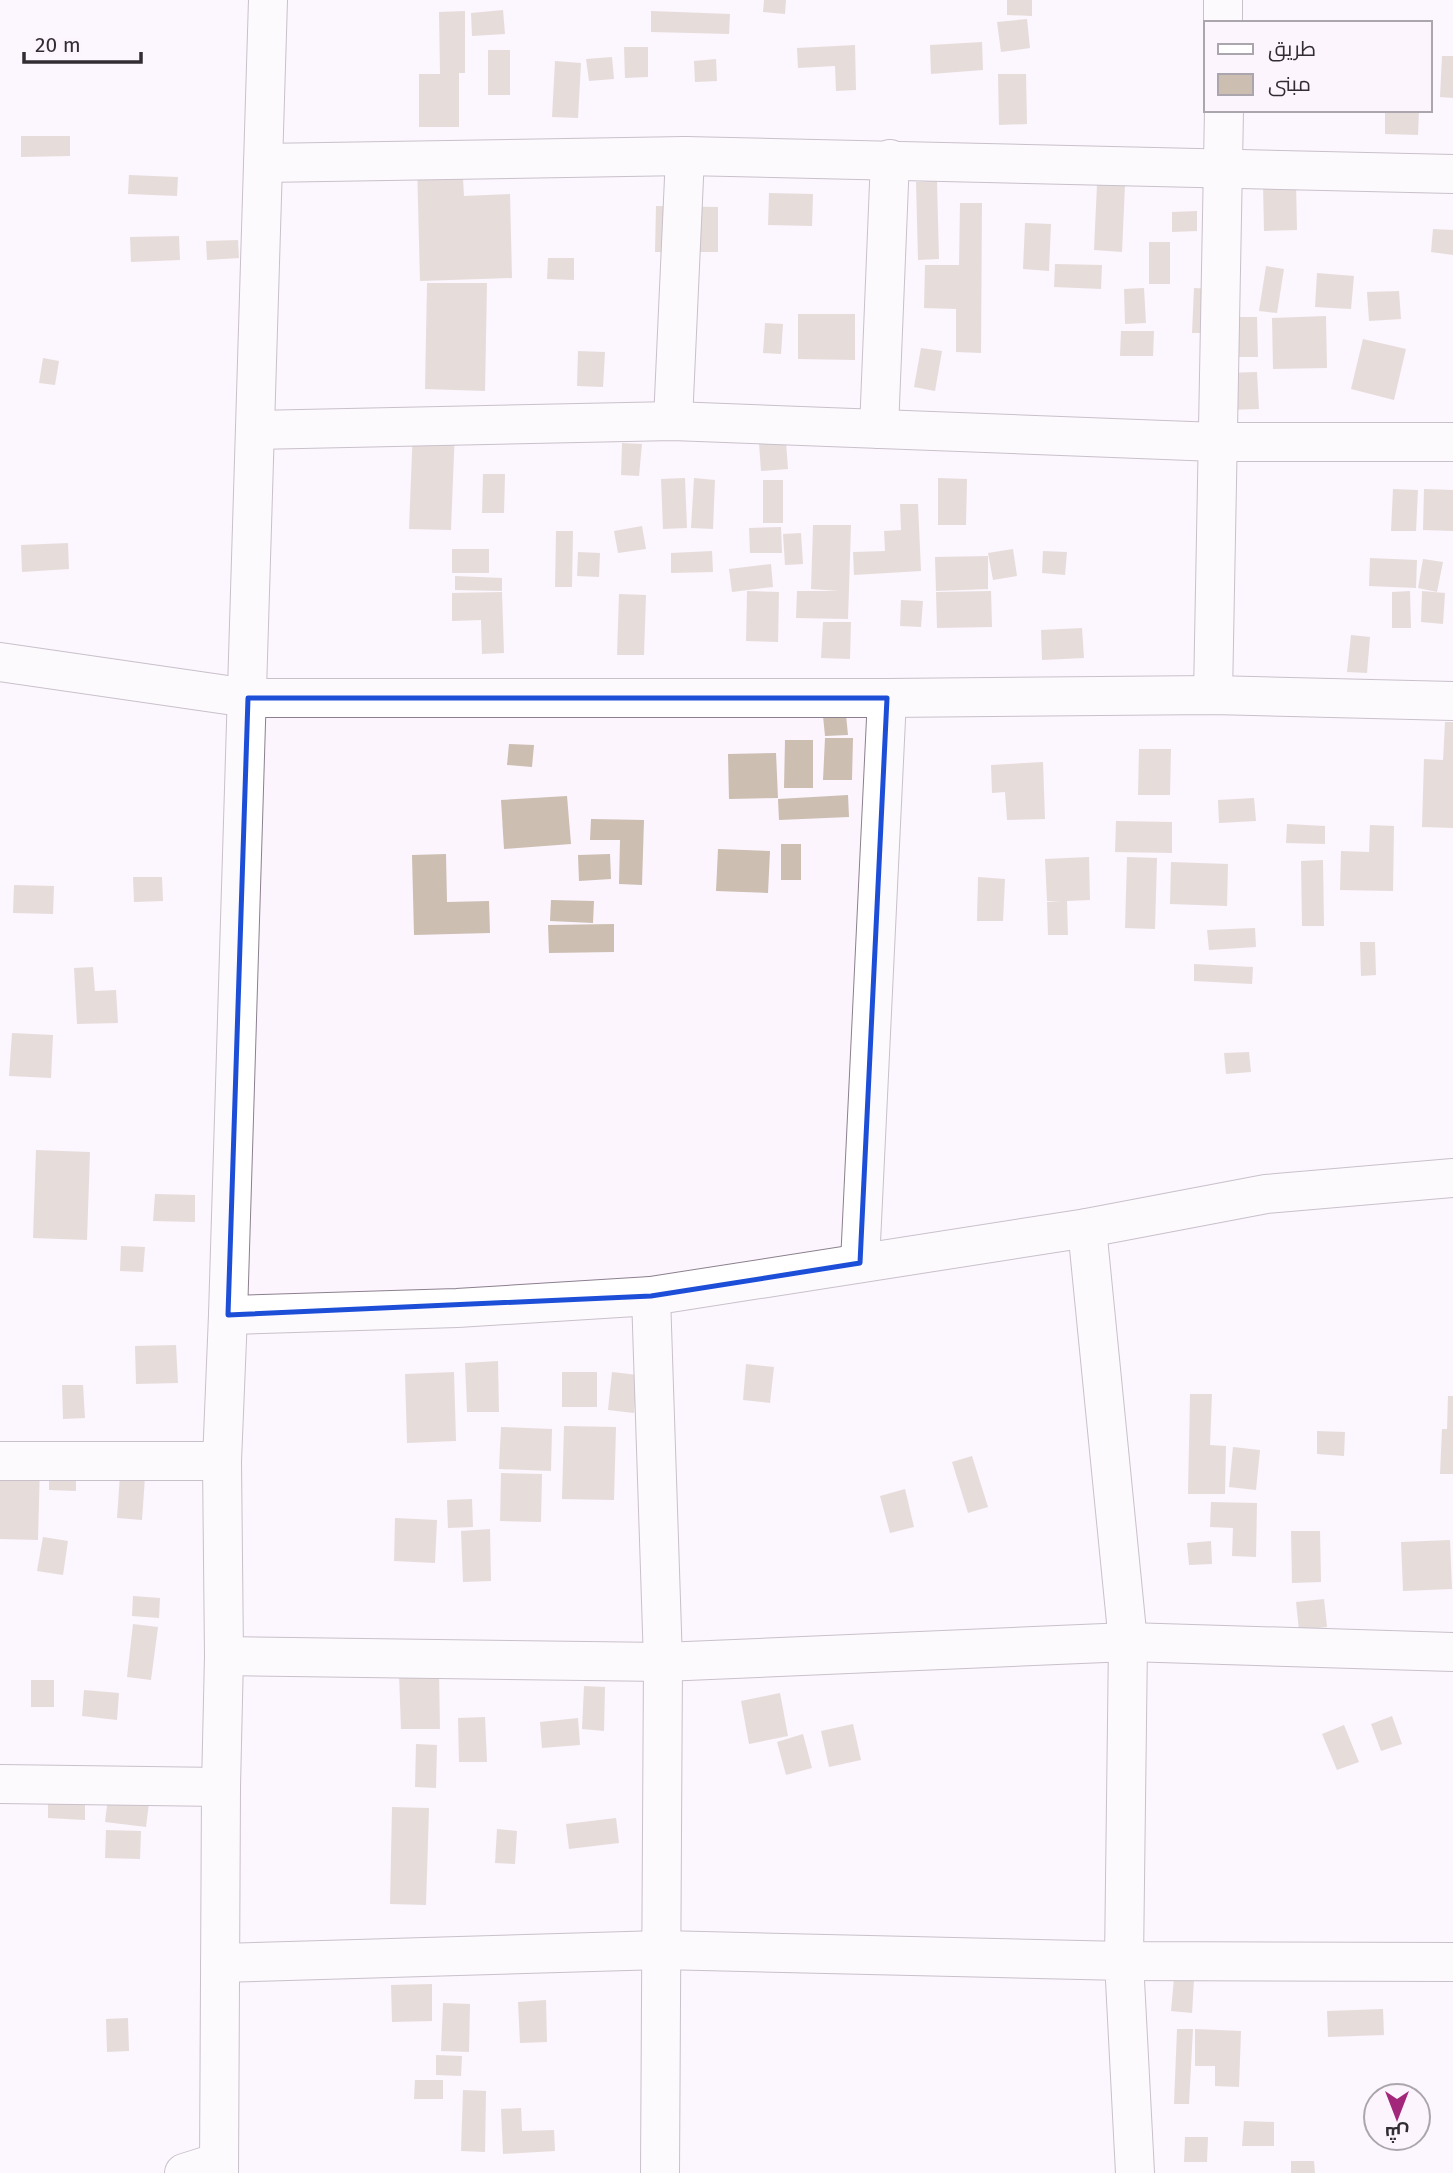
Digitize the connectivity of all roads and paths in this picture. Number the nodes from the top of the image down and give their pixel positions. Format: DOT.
graph roads {
  1 [pos="268,0"];
  2 [pos="1223,0"];
  3 [pos="1223,21"];
  4 [pos="1224,112"];
  5 [pos="685,156"];
  6 [pos="890,159"];
  7 [pos="263,163"];
  8 [pos="1224,169"];
  9 [pos="1453,174"];
  10 [pos="673,421"];
  11 [pos="879,429"];
  12 [pos="255,430"];
  13 [pos="1216,442"];
  14 [pos="1453,442"];
  15 [pos="0,662"];
  16 [pos="1213,695"];
  17 [pos="248,698"];
  18 [pos="887,698"];
  19 [pos="1453,702"];
  20 [pos="1453,1178"];
  21 [pos="1087,1228"];
  22 [pos="860,1263"];
  23 [pos="651,1296"];
  24 [pos="228,1315"];
  25 [pos="0,1461"];
  26 [pos="222,1461"];
  27 [pos="1128,1642"];
  28 [pos="1453,1652"];
  29 [pos="224,1656"];
  30 [pos="663,1662"];
  31 [pos="0,1784"];
  32 [pos="221,1787"];
  33 [pos="661,1950"];
  34 [pos="1124,1961"];
  35 [pos="1453,1962"];
  36 [pos="220,1963"];
  37 [pos="207,2169"];
  38 [pos="660,2173"];
  39 [pos="1135,2173"];
  1 -- 7 [label="street"];
  2 -- 3 [label="street"];
  4 -- 8 [label="street"];
  5 -- 6 [label="street"];
  5 -- 7 [label="street"];
  5 -- 10 [label="street"];
  6 -- 8 [label="street"];
  6 -- 11 [label="street"];
  7 -- 12 [label="street"];
  8 -- 9 [label="street"];
  8 -- 13 [label="street"];
  10 -- 11 [label="street"];
  10 -- 12 [label="street"];
  11 -- 13 [label="street"];
  12 -- 17 [label="street"];
  13 -- 14 [label="street"];
  13 -- 16 [label="street"];
  15 -- 17 [label="street"];
  16 -- 18 [label="street"];
  16 -- 19 [label="street"];
  17 -- 18 [label="street"];
  17 -- 24 [label="street"];
  18 -- 22 [label="street"];
  20 -- 21 [label="street"];
  21 -- 22 [label="street"];
  21 -- 27 [label="street"];
  22 -- 23 [label="street"];
  23 -- 24 [label="street"];
  23 -- 30 [label="street"];
  24 -- 26 [label="street"];
  25 -- 26 [label="street"];
  26 -- 29 [label="street"];
  27 -- 28 [label="street"];
  27 -- 30 [label="street"];
  27 -- 34 [label="street"];
  29 -- 30 [label="street"];
  29 -- 32 [label="street"];
  30 -- 33 [label="street"];
  31 -- 32 [label="street"];
  32 -- 36 [label="street"];
  33 -- 34 [label="street"];
  33 -- 36 [label="street"];
  33 -- 38 [label="street"];
  34 -- 35 [label="street"];
  34 -- 39 [label="street"];
  36 -- 37 [label="street"];
}
